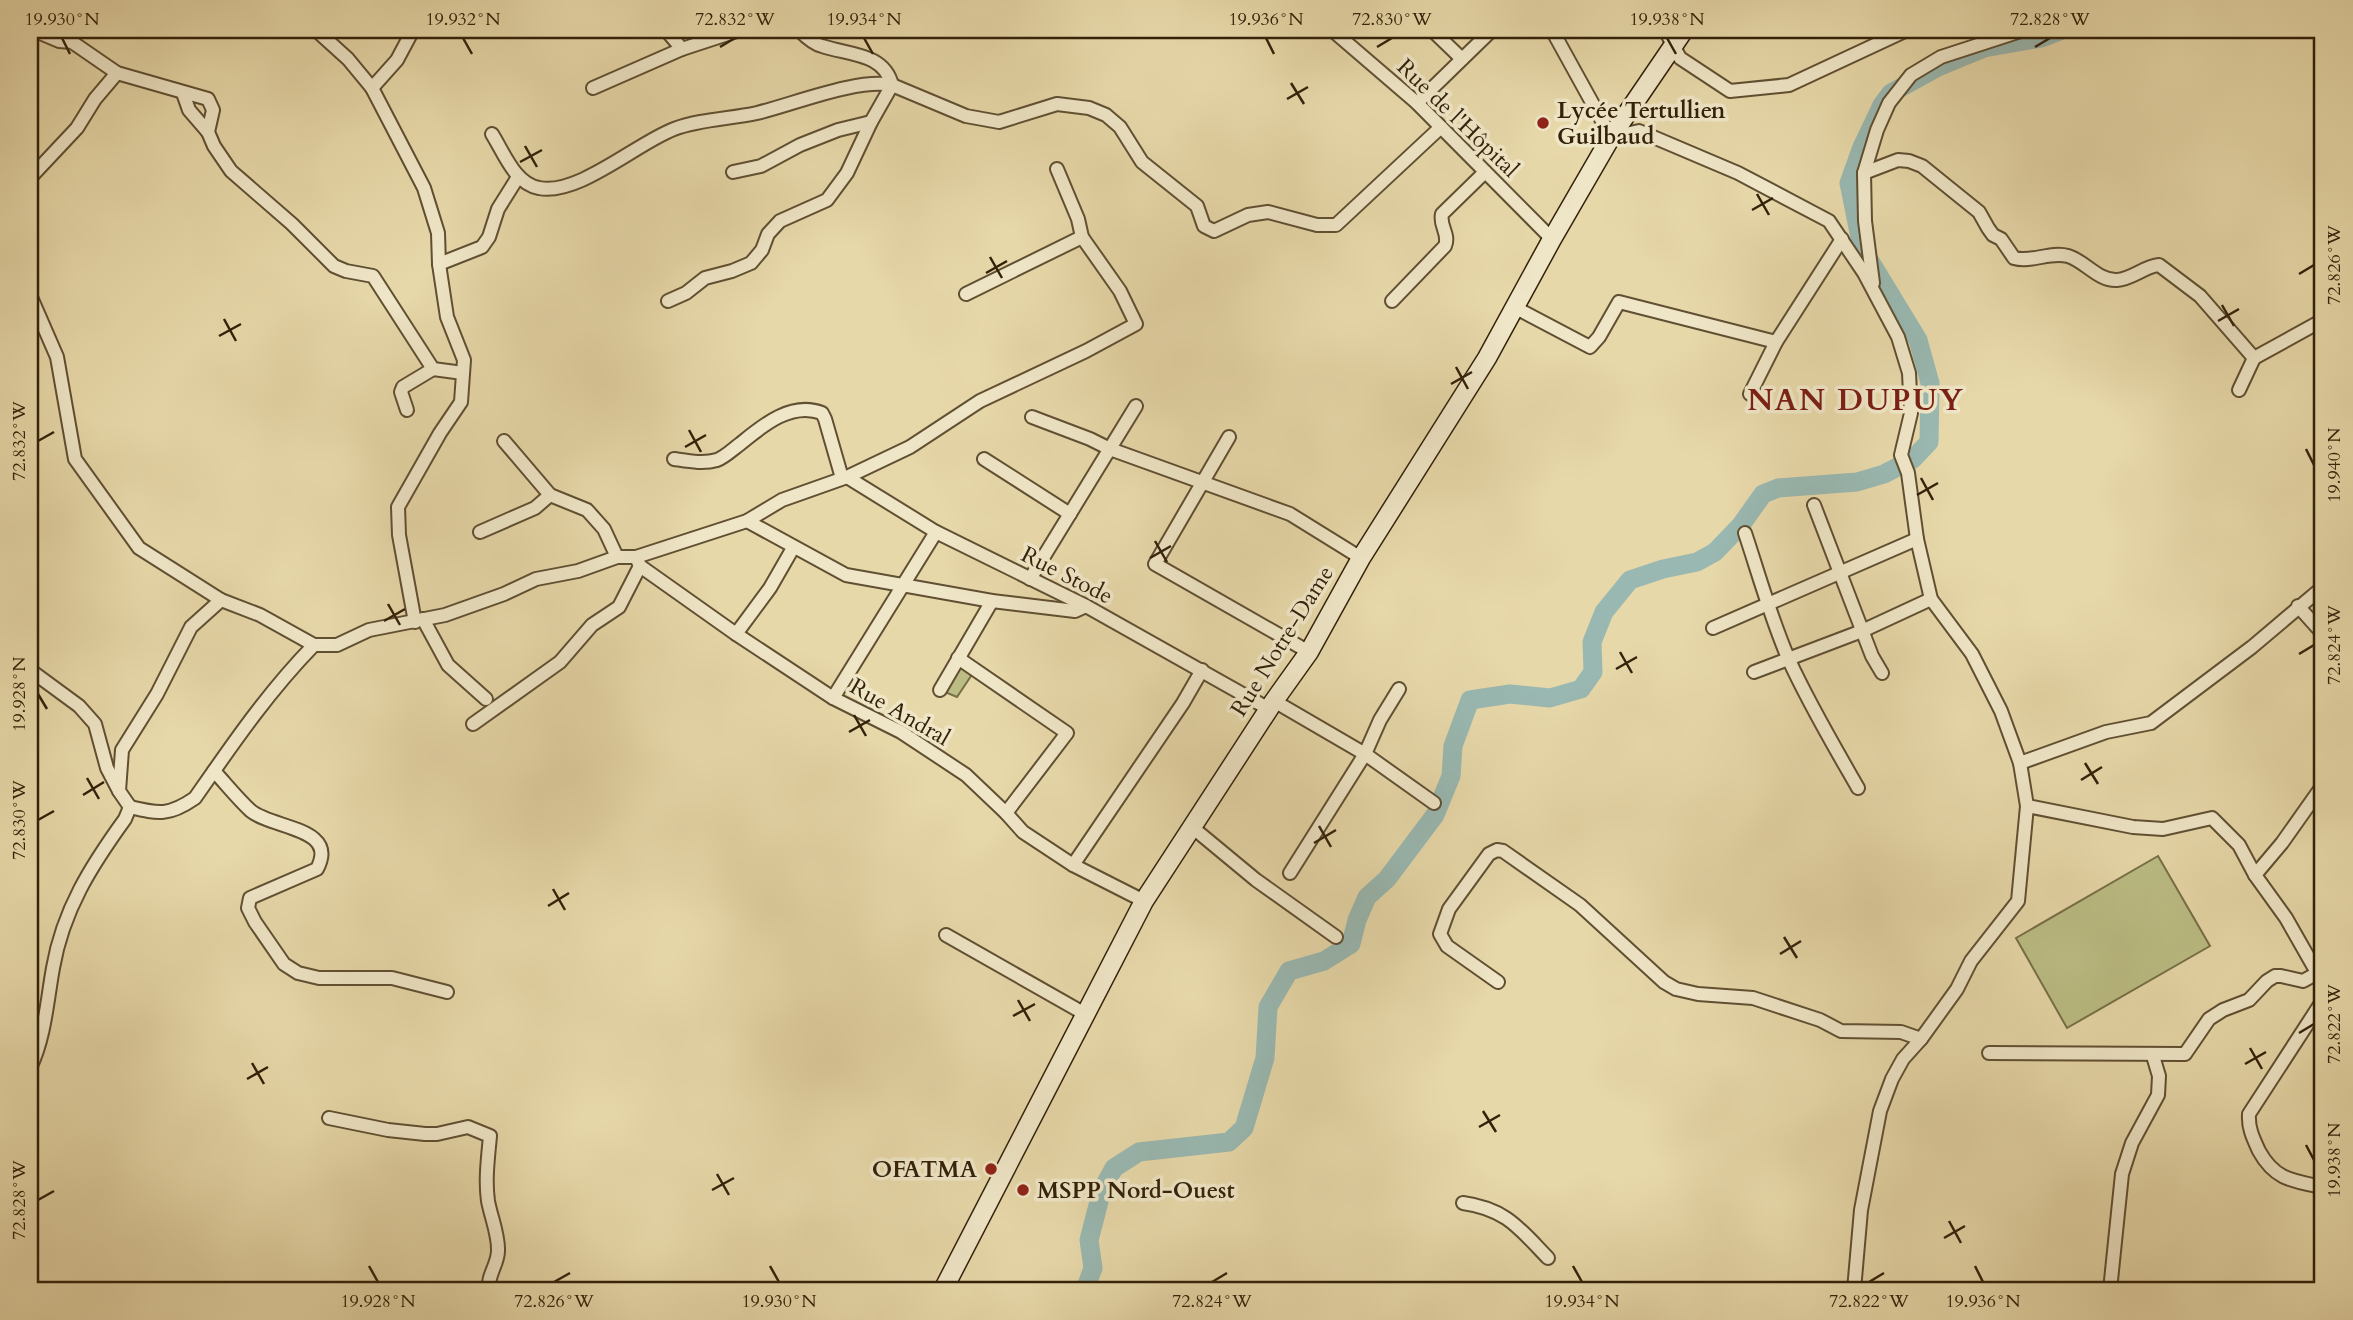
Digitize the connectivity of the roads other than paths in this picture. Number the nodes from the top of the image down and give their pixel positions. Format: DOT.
graph roads {
  1 [pos="33,30"];
  2 [pos="316,30"];
  3 [pos="413,30"];
  4 [pos="666,30"];
  5 [pos="740,30"];
  6 [pos="799,30"];
  7 [pos="1332,30"];
  8 [pos="1432,30"];
  9 [pos="1492,30"];
  10 [pos="1552,30"];
  11 [pos="1907,30"];
  12 [pos="2024,30"];
  13 [pos="1674,34"];
  14 [pos="682,49"];
  15 [pos="1462,59"];
  16 [pos="117,73"];
  17 [pos="892,85"];
  18 [pos="372,88"];
  19 [pos="593,88"];
  20 [pos="183,93"];
  21 [pos="1417,103"];
  22 [pos="871,122"];
  23 [pos="1441,127"];
  24 [pos="208,132"];
  25 [pos="492,134"];
  26 [pos="1611,137"];
  27 [pos="1057,169"];
  28 [pos="733,172"];
  29 [pos="1485,172"];
  30 [pos="1864,173"];
  31 [pos="518,177"];
  32 [pos="30,178"];
  33 [pos="1082,237"];
  34 [pos="1552,239"];
  35 [pos="1842,239"];
  36 [pos="439,264"];
  37 [pos="1873,289"];
  38 [pos="966,294"];
  39 [pos="30,295"];
  40 [pos="1392,300"];
  41 [pos="668,301"];
  42 [pos="1514,307"];
  43 [pos="2323,320"];
  44 [pos="1776,341"];
  45 [pos="2254,358"];
  46 [pos="433,369"];
  47 [pos="463,373"];
  48 [pos="2239,390"];
  49 [pos="1750,394"];
  50 [pos="1136,406"];
  51 [pos="407,410"];
  52 [pos="1032,416"];
  53 [pos="1229,437"];
  54 [pos="504,441"];
  55 [pos="1110,449"];
  56 [pos="674,458"];
  57 [pos="984,459"];
  58 [pos="845,477"];
  59 [pos="1202,482"];
  60 [pos="550,495"];
  61 [pos="1814,505"];
  62 [pos="1070,514"];
  63 [pos="747,521"];
  64 [pos="480,532"];
  65 [pos="936,532"];
  66 [pos="1745,533"];
  67 [pos="1917,539"];
  68 [pos="793,548"];
  69 [pos="617,557"];
  70 [pos="1361,558"];
  71 [pos="638,562"];
  72 [pos="1839,573"];
  73 [pos="1030,579"];
  74 [pos="902,585"];
  75 [pos="2323,587"];
  76 [pos="1931,599"];
  77 [pos="221,600"];
  78 [pos="992,601"];
  79 [pos="1768,603"];
  80 [pos="1086,606"];
  81 [pos="2298,606"];
  82 [pos="419,621"];
  83 [pos="1713,628"];
  84 [pos="1862,631"];
  85 [pos="736,634"];
  86 [pos="2323,634"];
  87 [pos="314,645"];
  88 [pos="1309,652"];
  89 [pos="958,658"];
  90 [pos="1789,659"];
  91 [pos="30,670"];
  92 [pos="1202,670"];
  93 [pos="1754,672"];
  94 [pos="1882,673"];
  95 [pos="1399,689"];
  96 [pos="940,690"];
  97 [pos="833,698"];
  98 [pos="486,699"];
  99 [pos="1271,705"];
  100 [pos="473,724"];
  101 [pos="1365,754"];
  102 [pos="2020,762"];
  103 [pos="214,771"];
  104 [pos="2323,785"];
  105 [pos="1858,788"];
  106 [pos="119,791"];
  107 [pos="1434,803"];
  108 [pos="2027,806"];
  109 [pos="130,807"];
  110 [pos="1006,813"];
  111 [pos="1192,827"];
  112 [pos="1073,865"];
  113 [pos="1290,873"];
  114 [pos="2255,875"];
  115 [pos="1144,901"];
  116 [pos="946,935"];
  117 [pos="1336,937"];
  118 [pos="2321,976"];
  119 [pos="1498,982"];
  120 [pos="447,992"];
  121 [pos="2323,1000"];
  122 [pos="1085,1014"];
  123 [pos="1921,1038"];
  124 [pos="1989,1053"];
  125 [pos="2153,1056"];
  126 [pos="30,1068"];
  127 [pos="329,1118"];
  128 [pos="2323,1186"];
  129 [pos="1463,1203"];
  130 [pos="1548,1258"];
  131 [pos="489,1290"];
  132 [pos="943,1290"];
  133 [pos="1854,1290"];
  134 [pos="2110,1290"];
  1 -- 16 [label="street"];
  2 -- 18 [label="street"];
  3 -- 18 [label="street"];
  4 -- 14 [label="street"];
  5 -- 14 [label="street"];
  6 -- 17 [label="street"];
  7 -- 21 [label="street, Rue de l'Hôpital"];
  8 -- 15 [label="street"];
  9 -- 15 [label="street"];
  10 -- 26 [label="street"];
  11 -- 13 [label="street"];
  12 -- 30 [label="street"];
  13 -- 26 [label="street, Rue Notre-Dame"];
  14 -- 19 [label="street"];
  15 -- 21 [label="street"];
  16 -- 20 [label="street"];
  16 -- 32 [label="street"];
  17 -- 22 [label="street"];
  17 -- 23 [label="street"];
  17 -- 31 [label="street"];
  18 -- 36 [label="street"];
  20 -- 24 [label="street"];
  20 -- 24 [label="street"];
  21 -- 23 [label="street, Rue de l'Hôpital"];
  22 -- 28 [label="street"];
  22 -- 41 [label="street"];
  23 -- 29 [label="street, Rue de l'Hôpital"];
  24 -- 46 [label="street"];
  25 -- 31 [label="street"];
  26 -- 34 [label="street, Rue Notre-Dame"];
  26 -- 35 [label="street"];
  27 -- 33 [label="street"];
  29 -- 34 [label="street, Rue de l'Hôpital"];
  29 -- 40 [label="street"];
  30 -- 37 [label="street"];
  30 -- 45 [label="street"];
  31 -- 36 [label="street"];
  33 -- 38 [label="street"];
  33 -- 58 [label="street"];
  34 -- 42 [label="street, Rue Notre-Dame"];
  35 -- 37 [label="street"];
  35 -- 44 [label="street"];
  36 -- 47 [label="street"];
  37 -- 67 [label="street"];
  39 -- 77 [label="street"];
  42 -- 44 [label="street"];
  42 -- 70 [label="street, Rue Notre-Dame"];
  43 -- 45 [label="street"];
  44 -- 49 [label="street"];
  45 -- 48 [label="street"];
  46 -- 47 [label="street"];
  46 -- 51 [label="street"];
  47 -- 82 [label="street"];
  50 -- 55 [label="street"];
  52 -- 55 [label="street"];
  53 -- 59 [label="street"];
  54 -- 60 [label="street"];
  55 -- 59 [label="street"];
  55 -- 62 [label="street"];
  56 -- 58 [label="street"];
  57 -- 62 [label="street"];
  58 -- 63 [label="street"];
  58 -- 65 [label="street, Rue Stode"];
  59 -- 70 [label="street"];
  59 -- 88 [label="street"];
  60 -- 64 [label="street"];
  60 -- 69 [label="street"];
  61 -- 72 [label="street"];
  62 -- 73 [label="street"];
  63 -- 68 [label="street"];
  63 -- 71 [label="street"];
  65 -- 73 [label="street, Rue Stode"];
  65 -- 74 [label="street"];
  66 -- 79 [label="street"];
  67 -- 72 [label="street"];
  67 -- 76 [label="street"];
  68 -- 74 [label="street"];
  68 -- 85 [label="street"];
  69 -- 71 [label="street"];
  69 -- 82 [label="street"];
  70 -- 88 [label="street, Rue Notre-Dame"];
  71 -- 85 [label="street, Rue Andral"];
  71 -- 100 [label="street"];
  72 -- 79 [label="street"];
  72 -- 84 [label="street"];
  73 -- 80 [label="street, Rue Stode"];
  74 -- 78 [label="street"];
  74 -- 97 [label="street"];
  75 -- 81 [label="street"];
  76 -- 84 [label="street"];
  76 -- 102 [label="street"];
  77 -- 87 [label="street"];
  77 -- 106 [label="street"];
  78 -- 80 [label="street"];
  78 -- 89 [label="street"];
  79 -- 83 [label="street"];
  79 -- 90 [label="street"];
  80 -- 92 [label="street, Rue Stode"];
  81 -- 86 [label="street"];
  81 -- 102 [label="street"];
  82 -- 87 [label="street"];
  82 -- 98 [label="street"];
  84 -- 90 [label="street"];
  84 -- 94 [label="street"];
  85 -- 97 [label="street, Rue Andral"];
  87 -- 103 [label="street"];
  88 -- 99 [label="street, Rue Notre-Dame"];
  89 -- 96 [label="street"];
  89 -- 110 [label="street"];
  90 -- 93 [label="street"];
  90 -- 105 [label="street"];
  91 -- 106 [label="street"];
  92 -- 99 [label="street, Rue Stode"];
  92 -- 112 [label="street"];
  95 -- 101 [label="street"];
  97 -- 110 [label="street, Rue Andral"];
  99 -- 101 [label="street, Rue Stode"];
  99 -- 111 [label="street, Rue Notre-Dame"];
  101 -- 107 [label="street, Rue Stode"];
  101 -- 113 [label="street"];
  102 -- 108 [label="street"];
  103 -- 109 [label="street"];
  103 -- 120 [label="street"];
  104 -- 114 [label="street"];
  106 -- 109 [label="street"];
  108 -- 114 [label="street"];
  108 -- 123 [label="street"];
  109 -- 126 [label="street"];
  110 -- 112 [label="street, Rue Andral"];
  111 -- 115 [label="street, Rue Notre-Dame"];
  111 -- 117 [label="street"];
  112 -- 115 [label="street, Rue Andral"];
  114 -- 118 [label="street"];
  115 -- 122 [label="street, Rue Notre-Dame"];
  116 -- 122 [label="street"];
  118 -- 125 [label="street"];
  119 -- 123 [label="street"];
  121 -- 128 [label="street"];
  122 -- 132 [label="street, Rue Notre-Dame"];
  123 -- 133 [label="street"];
  124 -- 125 [label="street"];
  125 -- 134 [label="street"];
  127 -- 131 [label="street"];
  129 -- 130 [label="street"];
}
